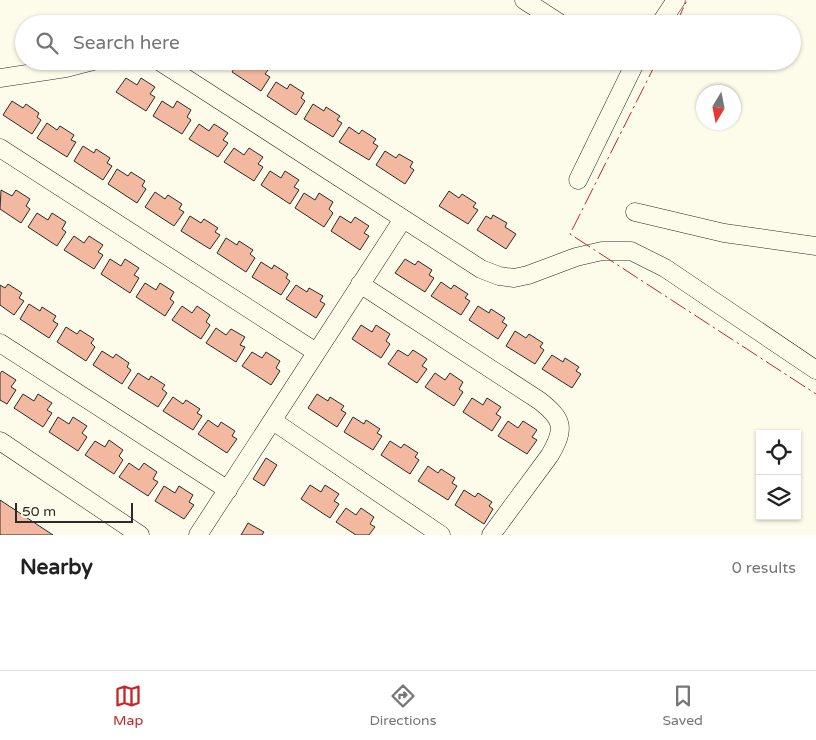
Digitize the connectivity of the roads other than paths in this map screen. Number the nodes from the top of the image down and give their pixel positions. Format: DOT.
graph roads {
  1 [pos="524,0"];
  2 [pos="676,0"];
  3 [pos="547,15"];
  4 [pos="666,15"];
  5 [pos="53,70"];
  6 [pos="173,70"];
  7 [pos="626,70"];
  8 [pos="0,78"];
  9 [pos="0,148"];
  10 [pos="578,180"];
  11 [pos="635,212"];
  12 [pos="403,219"];
  13 [pos="816,246"];
  14 [pos="360,284"];
  15 [pos="0,343"];
  16 [pos="316,352"];
  17 [pos="816,370"];
  18 [pos="273,421"];
  19 [pos="0,441"];
  20 [pos="228,490"];
  21 [pos="140,535"];
  22 [pos="198,535"];
  23 [pos="441,535"];
  24 [pos="492,535"];
  1 -- 3 [label="street"];
  2 -- 4 [label="street"];
  5 -- 8 [label="street"];
  6 -- 12 [label="street"];
  7 -- 10 [label="street"];
  9 -- 16 [label="street"];
  11 -- 13 [label="street"];
  12 -- 14 [label="street"];
  12 -- 17 [label="street"];
  14 -- 16 [label="street"];
  14 -- 24 [label="street"];
  15 -- 20 [label="street"];
  16 -- 18 [label="street"];
  18 -- 20 [label="street"];
  18 -- 23 [label="street"];
  19 -- 21 [label="street"];
  20 -- 22 [label="street"];
}
